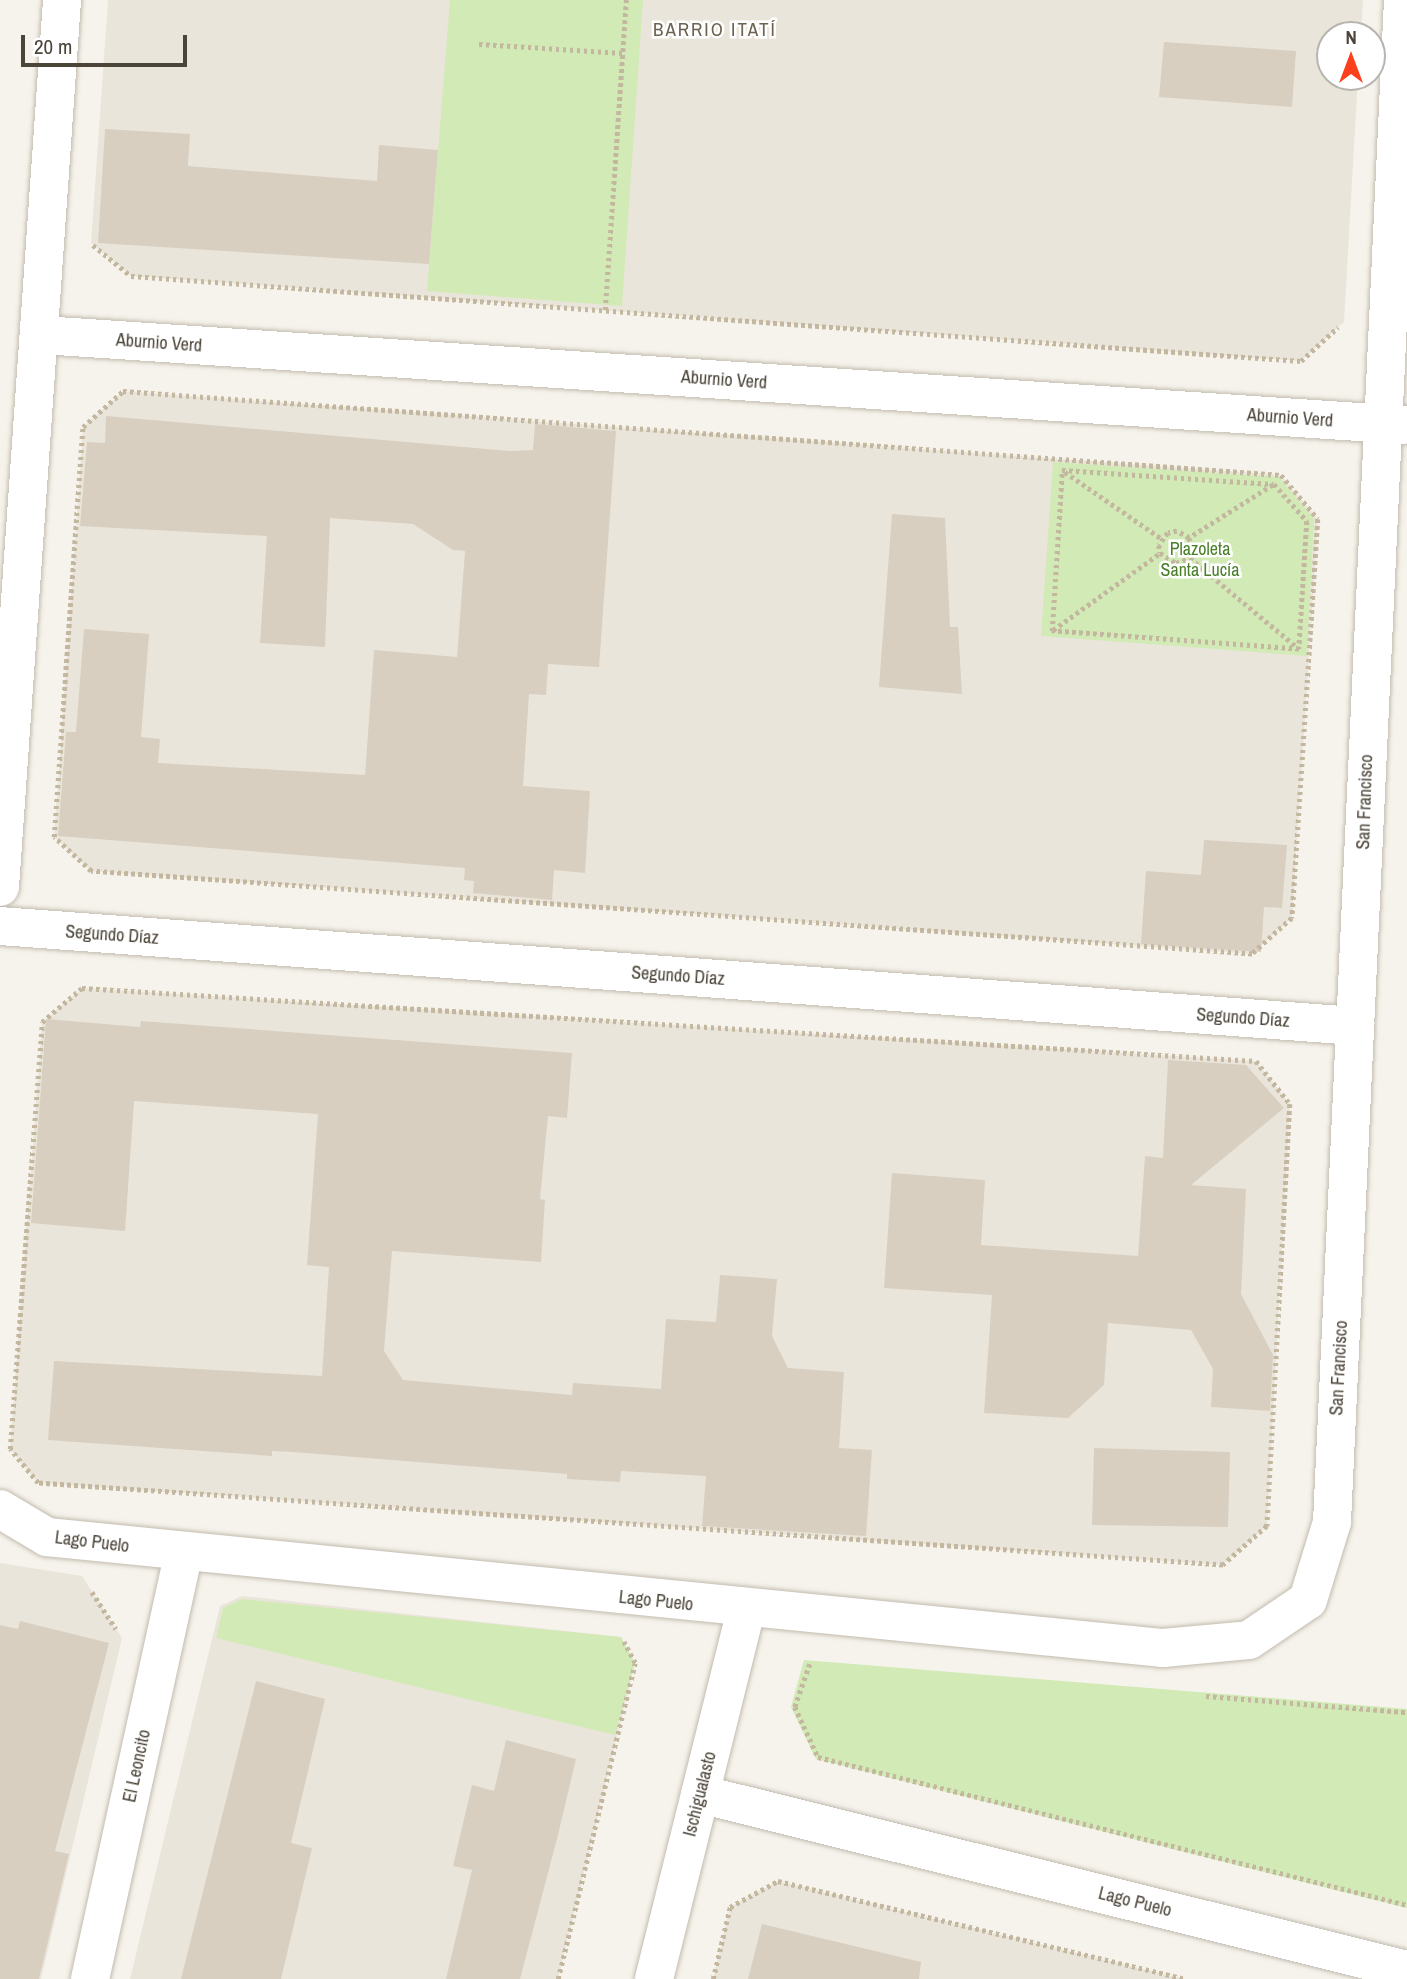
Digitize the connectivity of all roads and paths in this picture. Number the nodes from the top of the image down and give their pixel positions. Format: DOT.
graph roads {
  1 [pos="62,0"];
  2 [pos="626,0"];
  3 [pos="1403,0"];
  4 [pos="479,44"];
  5 [pos="623,53"];
  6 [pos="91,243"];
  7 [pos="606,310"];
  8 [pos="1343,322"];
  9 [pos="42,335"];
  10 [pos="1394,425"];
  11 [pos="1062,470"];
  12 [pos="1281,475"];
  13 [pos="1274,484"];
  14 [pos="1189,538"];
  15 [pos="1162,539"];
  16 [pos="1160,554"];
  17 [pos="1190,558"];
  18 [pos="1052,631"];
  19 [pos="1299,649"];
  20 [pos="0,887"];
  21 [pos="0,926"];
  22 [pos="42,1023"];
  23 [pos="1355,1026"];
  24 [pos="0,1509"];
  25 [pos="184,1553"];
  26 [pos="89,1586"];
  27 [pos="1308,1600"];
  28 [pos="746,1610"];
  29 [pos="621,1637"];
  30 [pos="122,1638"];
  31 [pos="821,1665"];
  32 [pos="1198,1696"];
  33 [pos="1407,1712"];
  34 [pos="700,1794"];
  35 [pos="1407,1905"];
  36 [pos="1407,1970"];
  37 [pos="90,1979"];
  38 [pos="558,1979"];
  39 [pos="654,1979"];
  40 [pos="713,1979"];
  41 [pos="1185,1979"];
  1 -- 9 [label="street"];
  2 -- 5 [label="path"];
  3 -- 10 [label="street, San Francisco"];
  4 -- 5 [label="path"];
  5 -- 7 [label="path"];
  6 -- 7 [label="path"];
  7 -- 8 [label="path"];
  9 -- 10 [label="street, Aburnio Verd"];
  9 -- 20 [label="street"];
  10 -- 23 [label="street, San Francisco"];
  11 -- 13 [label="path"];
  11 -- 15 [label="path"];
  11 -- 18 [label="path"];
  12 -- 12 [label="path"];
  13 -- 14 [label="path"];
  13 -- 19 [label="path"];
  14 -- 15 [label="path"];
  14 -- 17 [label="path"];
  15 -- 16 [label="path"];
  16 -- 17 [label="path"];
  16 -- 18 [label="path"];
  17 -- 19 [label="path"];
  18 -- 19 [label="path"];
  21 -- 23 [label="street, Segundo Díaz"];
  22 -- 22 [label="path"];
  23 -- 27 [label="street, San Francisco"];
  24 -- 25 [label="street, Lago Puelo"];
  25 -- 28 [label="street, Lago Puelo"];
  25 -- 37 [label="street, El Leoncito"];
  26 -- 30 [label="path"];
  27 -- 28 [label="street, Lago Puelo"];
  28 -- 34 [label="street, Ischigualasto"];
  29 -- 38 [label="path"];
  31 -- 35 [label="path"];
  32 -- 33 [label="path"];
  34 -- 36 [label="street, Lago Puelo"];
  34 -- 39 [label="street, Ischigualasto"];
  40 -- 41 [label="path"];
}
